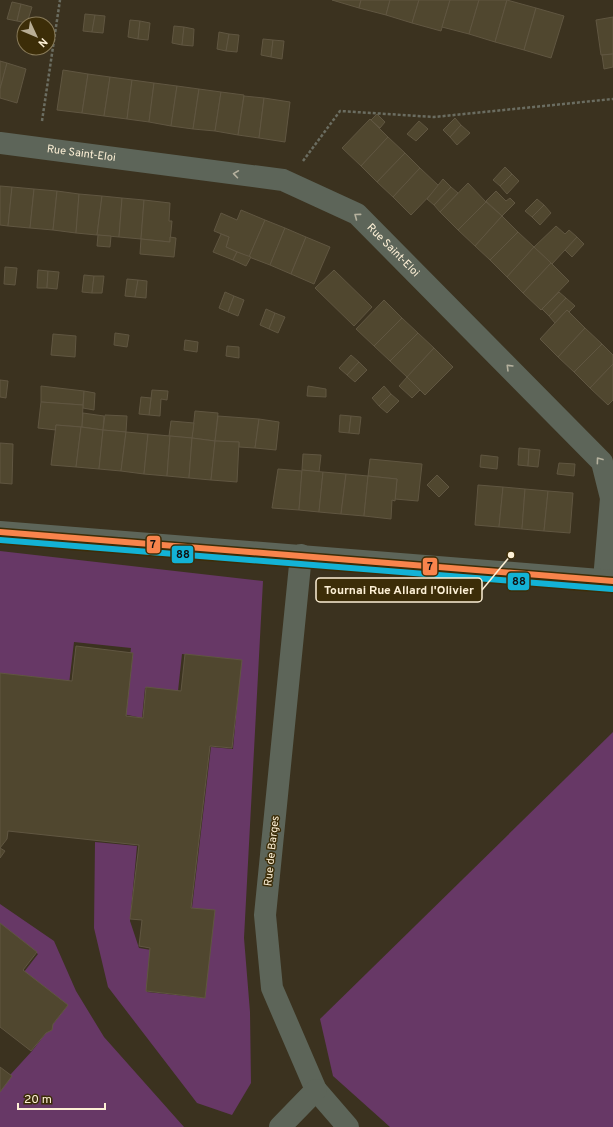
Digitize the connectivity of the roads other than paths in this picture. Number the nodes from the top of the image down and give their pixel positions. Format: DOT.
graph roads {
  1 [pos="0,143"];
  2 [pos="0,532"];
  3 [pos="301,555"];
  4 [pos="608,581"];
  5 [pos="316,1090"];
  6 [pos="280,1127"];
  7 [pos="348,1127"];
  4 -- 1 [label="street, Rue Saint-Eloi, one-way"];
  2 -- 3 [label="street"];
  3 -- 4 [label="street"];
  3 -- 5 [label="street, Rue de Barges"];
  5 -- 6 [label="street"];
  5 -- 7 [label="street, Rue de Barges"];
}
